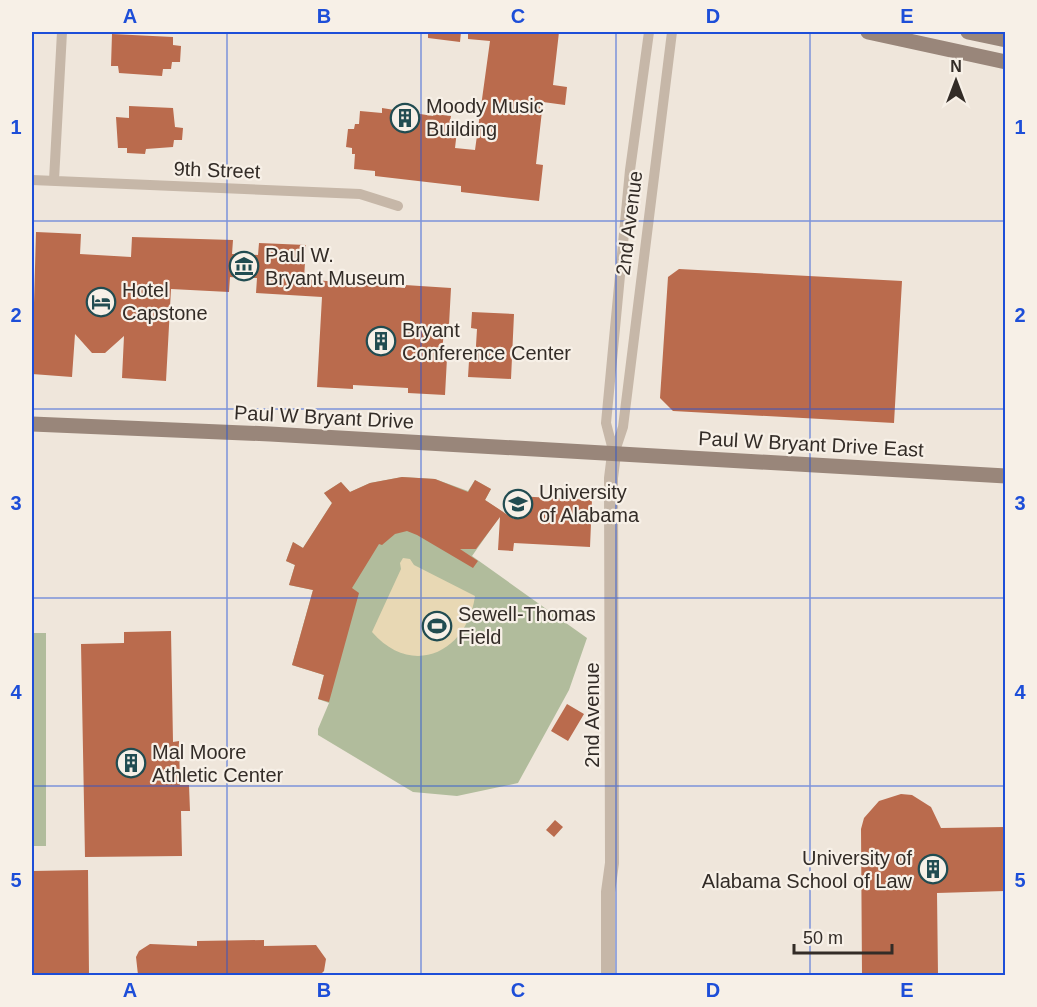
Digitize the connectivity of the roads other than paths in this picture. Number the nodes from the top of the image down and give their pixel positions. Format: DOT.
graph roads {
  1 [pos="62,32"];
  2 [pos="649,32"];
  3 [pos="672,32"];
  4 [pos="868,32"];
  5 [pos="968,32"];
  6 [pos="1005,40"];
  7 [pos="1005,62"];
  8 [pos="32,180"];
  9 [pos="54,180"];
  10 [pos="398,206"];
  11 [pos="32,424"];
  12 [pos="614,454"];
  13 [pos="1005,476"];
  14 [pos="608,975"];
  1 -- 9 [label="street"];
  2 -- 12 [label="street, 2nd Avenue"];
  3 -- 12 [label="street, 2nd Avenue"];
  4 -- 7 [label="main road"];
  5 -- 6 [label="main road"];
  8 -- 9 [label="street, 9th Street"];
  9 -- 10 [label="street, 9th Street"];
  11 -- 12 [label="main road, Paul W Bryant Drive"];
  12 -- 13 [label="main road, Paul W Bryant Drive East"];
  12 -- 14 [label="street, 2nd Avenue"];
}
